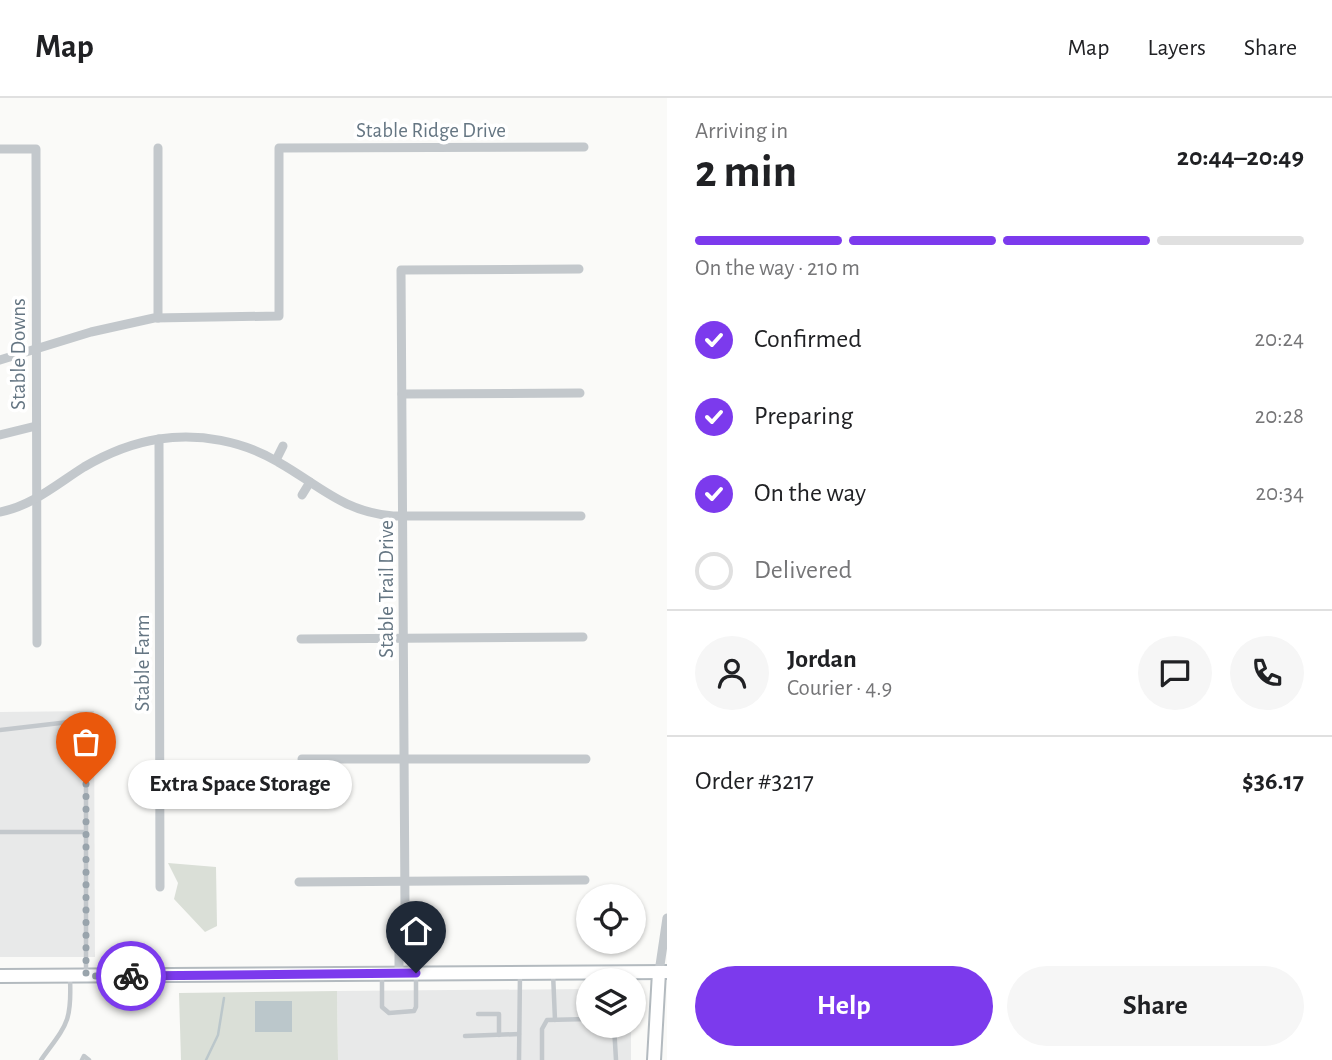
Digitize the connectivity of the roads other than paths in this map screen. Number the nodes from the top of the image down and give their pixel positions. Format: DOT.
graph roads {
  1 [pos="158,148"];
  2 [pos="584,148"];
  3 [pos="0,149"];
  4 [pos="579,269"];
  5 [pos="158,318"];
  6 [pos="36,349"];
  7 [pos="0,360"];
  8 [pos="580,393"];
  9 [pos="402,394"];
  10 [pos="36,426"];
  11 [pos="0,435"];
  12 [pos="159,439"];
  13 [pos="284,446"];
  14 [pos="276,460"];
  15 [pos="310,482"];
  16 [pos="302,495"];
  17 [pos="36,498"];
  18 [pos="0,512"];
  19 [pos="403,516"];
  20 [pos="581,516"];
  21 [pos="583,637"];
  22 [pos="403,638"];
  23 [pos="301,639"];
  24 [pos="37,643"];
  25 [pos="0,730"];
  26 [pos="302,759"];
  27 [pos="586,759"];
  28 [pos="404,760"];
  29 [pos="0,832"];
  30 [pos="86,832"];
  31 [pos="585,880"];
  32 [pos="405,881"];
  33 [pos="299,882"];
  34 [pos="160,887"];
  35 [pos="667,921"];
  36 [pos="663,972"];
  37 [pos="382,973"];
  38 [pos="409,973"];
  39 [pos="520,973"];
  40 [pos="553,973"];
  41 [pos="0,976"];
  42 [pos="70,976"];
  43 [pos="86,976"];
  44 [pos="667,1004"];
  45 [pos="478,1014"];
  46 [pos="576,1019"];
  47 [pos="555,1020"];
  48 [pos="656,1021"];
  49 [pos="519,1034"];
  50 [pos="499,1035"];
  51 [pos="465,1036"];
  52 [pos="615,1038"];
  53 [pos="41,1060"];
  54 [pos="82,1060"];
  55 [pos="89,1060"];
  56 [pos="519,1060"];
  57 [pos="542,1060"];
  58 [pos="616,1060"];
  59 [pos="654,1060"];
  1 -- 5 [label="street"];
  2 -- 5 [label="street, Stable Ridge Drive"];
  3 -- 6 [label="street, Stable Downs"];
  4 -- 9 [label="street, Stable Trail Drive"];
  5 -- 6 [label="street"];
  6 -- 7 [label="street"];
  6 -- 10 [label="street, Stable Downs"];
  8 -- 9 [label="street"];
  9 -- 19 [label="street, Stable Trail Drive"];
  10 -- 11 [label="street"];
  10 -- 17 [label="street, Stable Downs"];
  12 -- 14 [label="street"];
  12 -- 17 [label="street"];
  12 -- 34 [label="street, Stable Farm"];
  13 -- 14 [label="street"];
  14 -- 15 [label="street"];
  15 -- 16 [label="street"];
  15 -- 19 [label="street"];
  17 -- 18 [label="street"];
  17 -- 24 [label="street, Stable Downs"];
  19 -- 20 [label="street"];
  19 -- 22 [label="street, Stable Trail Drive"];
  21 -- 22 [label="street"];
  22 -- 23 [label="street"];
  22 -- 28 [label="street, Stable Trail Drive"];
  25 -- 30 [label="lane"];
  26 -- 28 [label="street"];
  27 -- 28 [label="street"];
  28 -- 32 [label="street, Stable Trail Drive"];
  29 -- 30 [label="lane"];
  30 -- 43 [label="lane"];
  31 -- 32 [label="street"];
  32 -- 33 [label="street"];
  32 -- 38 [label="street, Stable Trail Drive"];
  35 -- 36 [label="street"];
  36 -- 40 [label="main road"];
  36 -- 48 [label="main road"];
  37 -- 38 [label="main road"];
  37 -- 38 [label="lane"];
  37 -- 43 [label="main road"];
  38 -- 39 [label="main road"];
  39 -- 40 [label="main road"];
  39 -- 49 [label="lane"];
  40 -- 47 [label="lane"];
  41 -- 42 [label="main road"];
  42 -- 43 [label="main road"];
  42 -- 53 [label="lane"];
  44 -- 48 [label="main road"];
  45 -- 50 [label="lane"];
  46 -- 47 [label="lane"];
  47 -- 57 [label="lane"];
  48 -- 59 [label="main road"];
  49 -- 50 [label="lane"];
  49 -- 56 [label="lane"];
  50 -- 51 [label="lane"];
  52 -- 58 [label="lane"];
  54 -- 55 [label="lane"];
}
